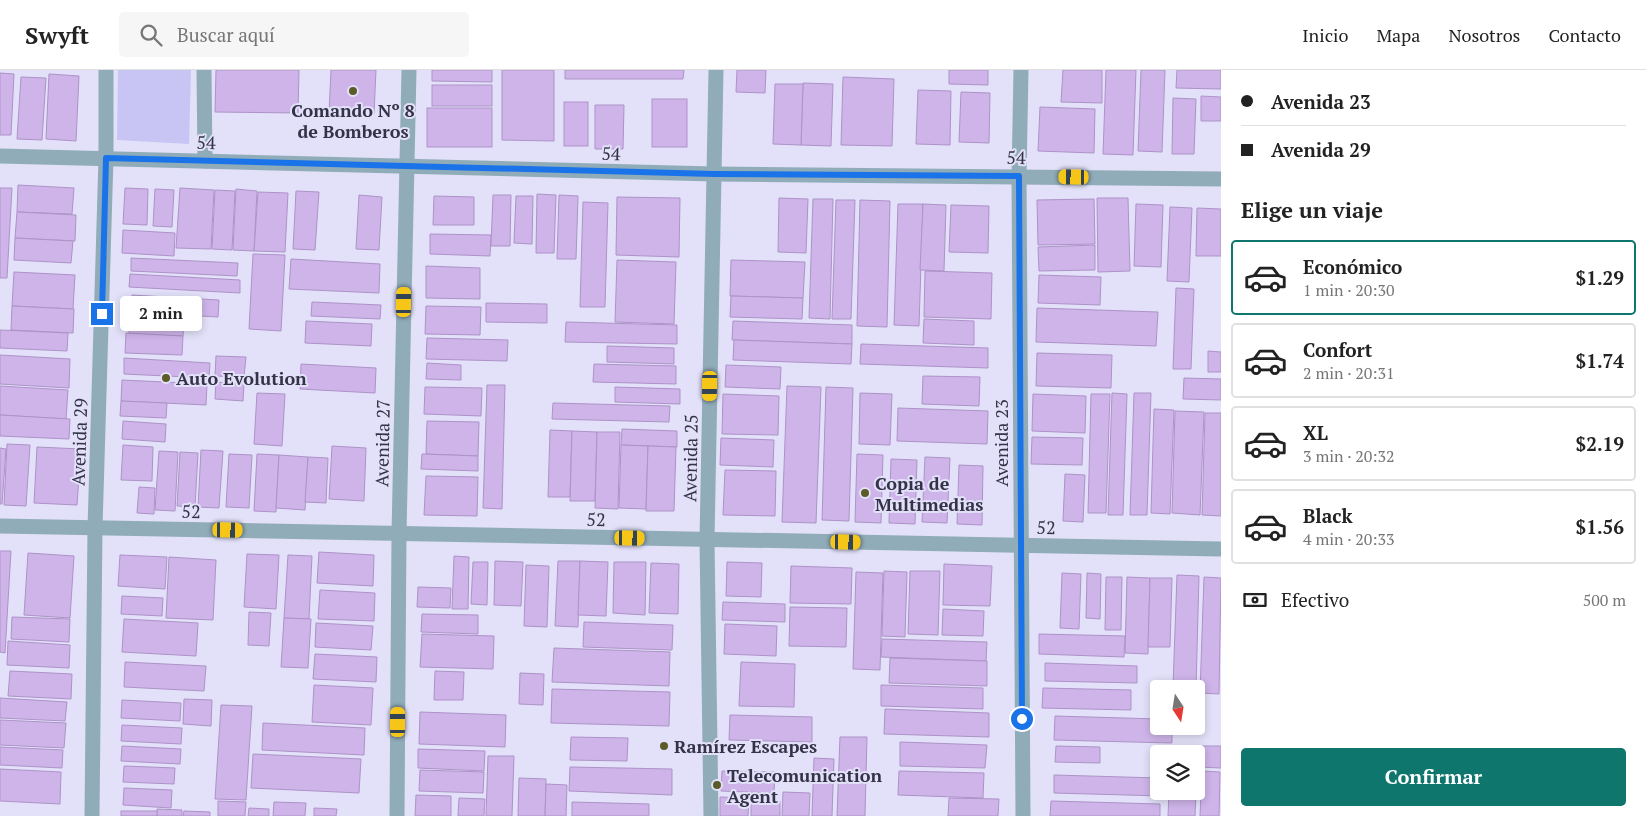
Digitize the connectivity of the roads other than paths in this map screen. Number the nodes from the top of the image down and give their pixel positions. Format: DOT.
graph roads {
  1 [pos="106,70"];
  2 [pos="204,70"];
  3 [pos="409,70"];
  4 [pos="716,70"];
  5 [pos="1022,70"];
  6 [pos="0,156"];
  7 [pos="106,158"];
  8 [pos="204,161"];
  9 [pos="407,166"];
  10 [pos="714,174"];
  11 [pos="1019,176"];
  12 [pos="1221,180"];
  13 [pos="0,526"];
  14 [pos="95,528"];
  15 [pos="399,534"];
  16 [pos="707,540"];
  17 [pos="1020,545"];
  18 [pos="1221,549"];
  19 [pos="92,816"];
  20 [pos="397,816"];
  21 [pos="711,816"];
  22 [pos="1022,816"];
  1 -- 7 [label="street, Avenida 29"];
  2 -- 8 [label="street"];
  3 -- 9 [label="street, Avenida 27"];
  4 -- 10 [label="street, Avenida 25"];
  5 -- 11 [label="street, Avenida 23"];
  6 -- 7 [label="street, 54"];
  7 -- 8 [label="street, 54"];
  7 -- 14 [label="street, Avenida 29"];
  8 -- 9 [label="street, 54"];
  9 -- 10 [label="street, 54"];
  9 -- 15 [label="street, Avenida 27"];
  10 -- 11 [label="street, 54"];
  10 -- 16 [label="street, Avenida 25"];
  11 -- 12 [label="street, 54"];
  11 -- 17 [label="street, Avenida 23"];
  13 -- 14 [label="street, 52"];
  14 -- 15 [label="street, 52"];
  14 -- 19 [label="street, Avenida 29"];
  15 -- 16 [label="street, 52"];
  15 -- 20 [label="street, Avenida 27"];
  16 -- 17 [label="street, 52"];
  16 -- 21 [label="street, Avenida 25"];
  17 -- 18 [label="street, 52"];
  17 -- 22 [label="street, Avenida 23"];
}
